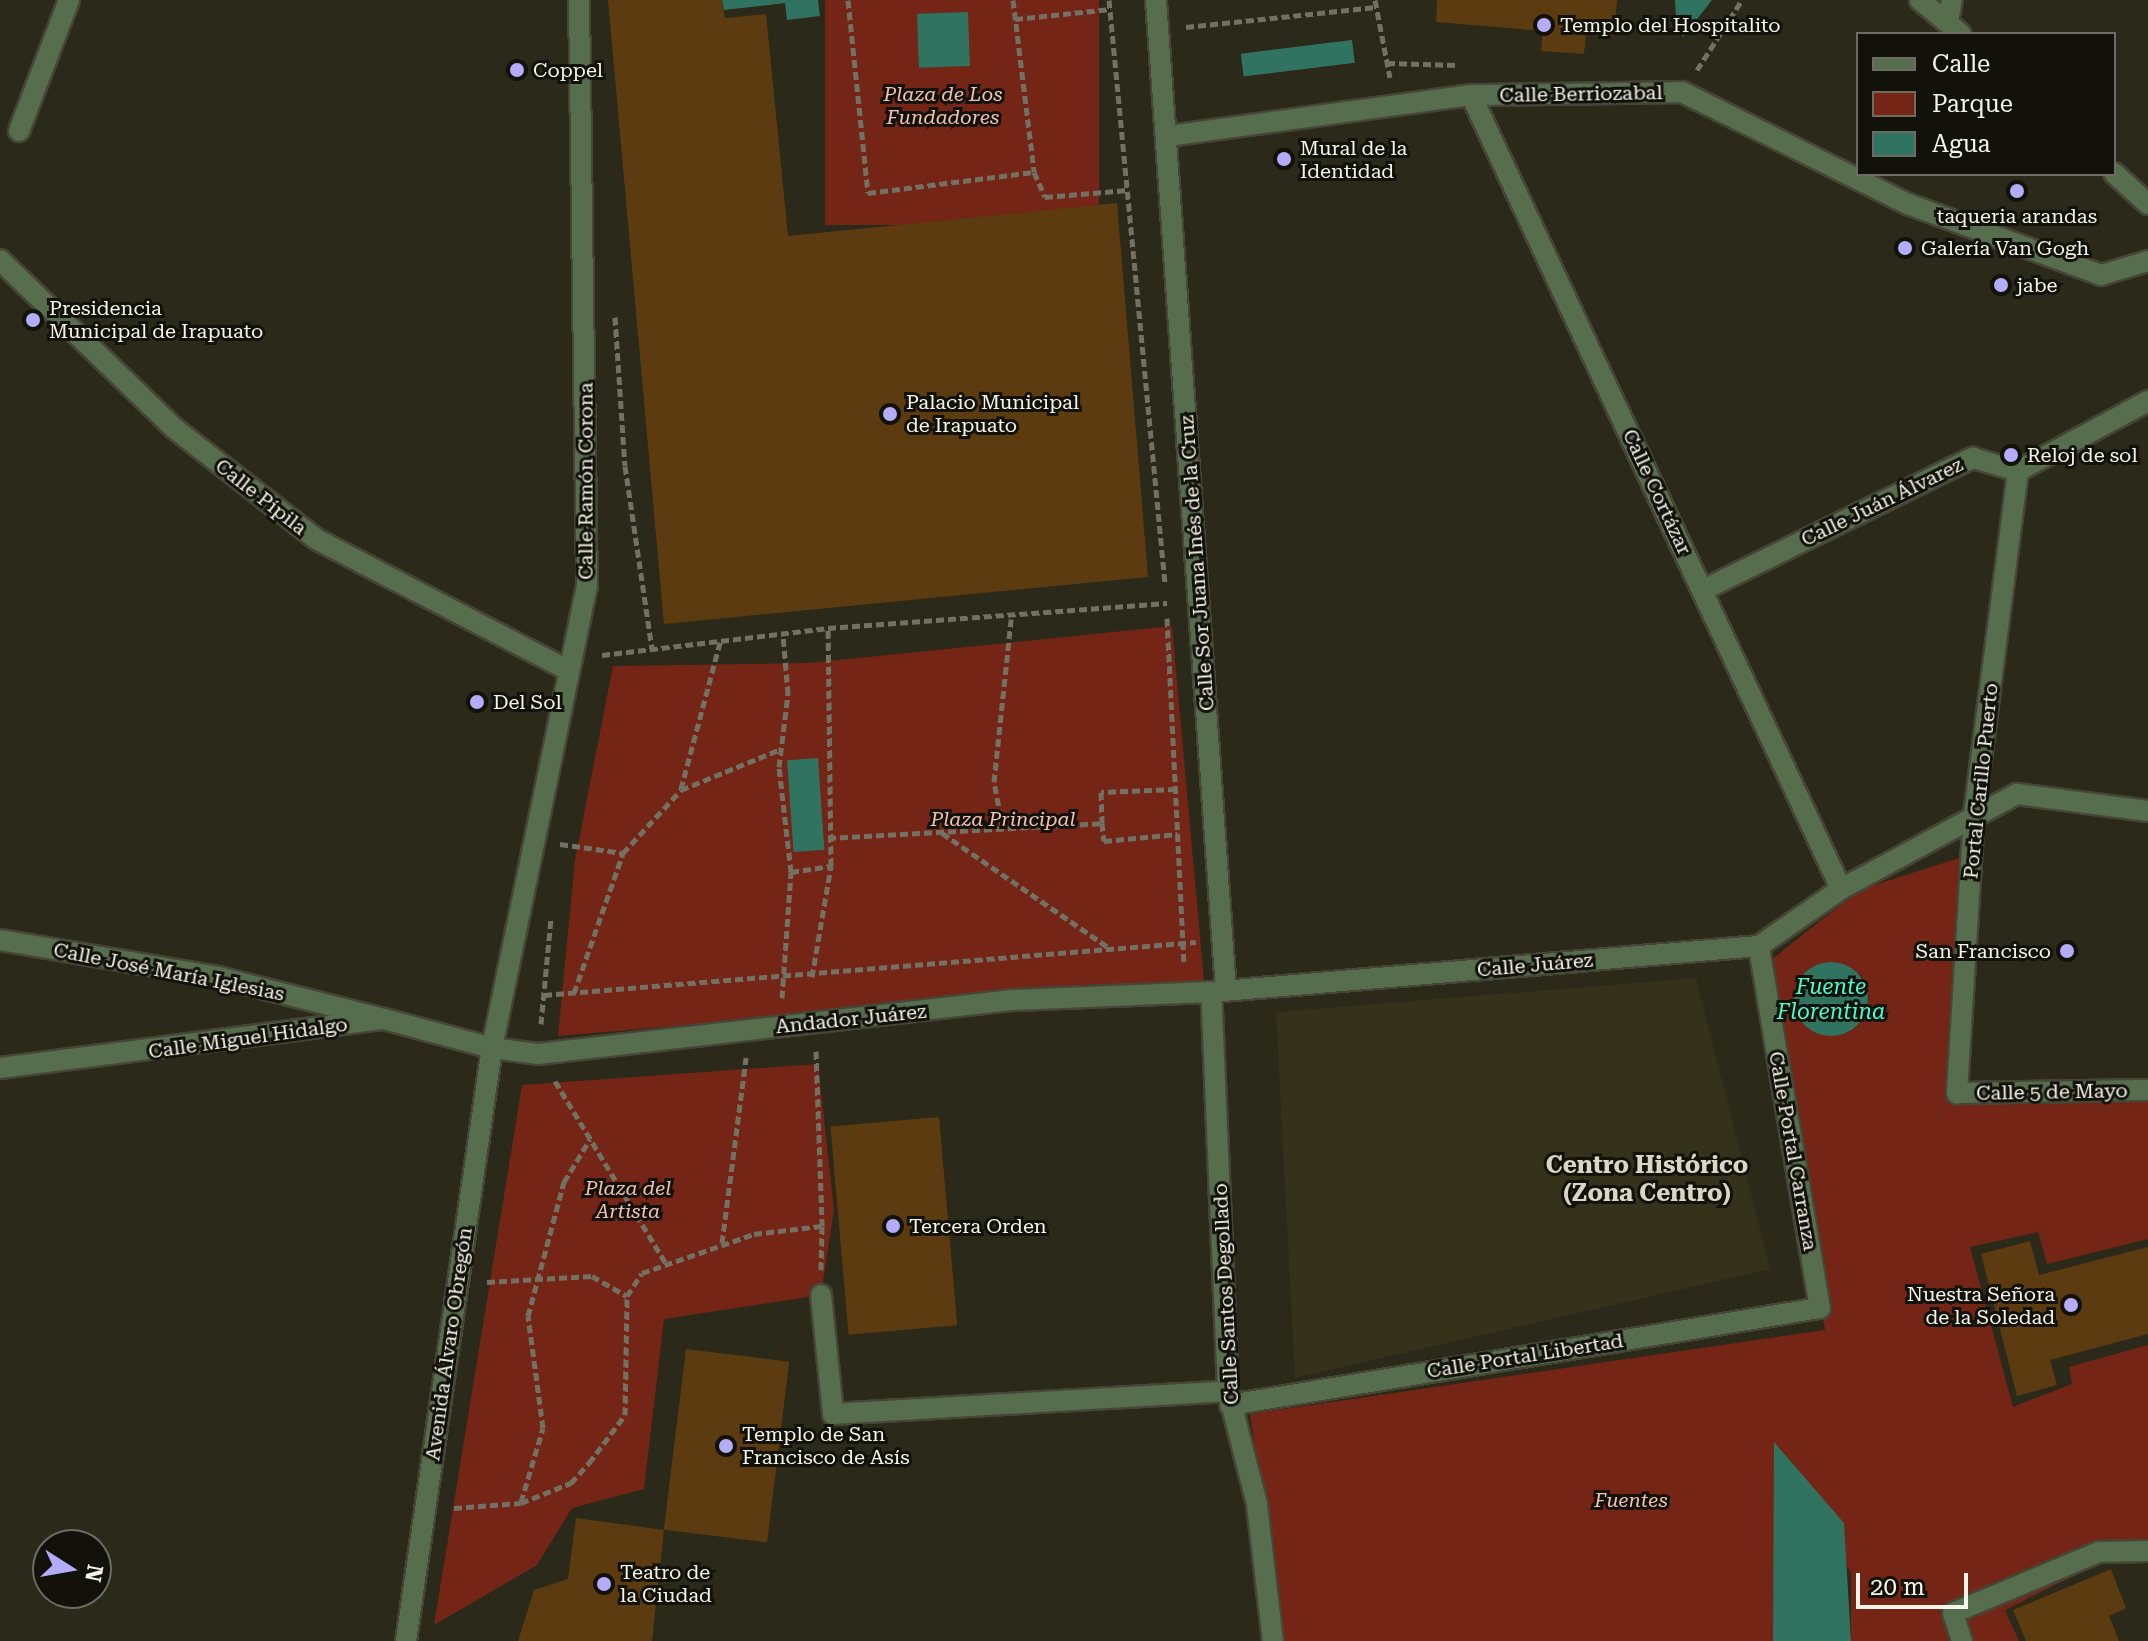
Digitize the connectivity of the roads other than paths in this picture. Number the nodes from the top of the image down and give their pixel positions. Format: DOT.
graph roads {
  1 [pos="69,0"];
  2 [pos="579,0"];
  3 [pos="1156,0"];
  4 [pos="1920,0"];
  5 [pos="1952,0"];
  6 [pos="1954,28"];
  7 [pos="1471,95"];
  8 [pos="19,131"];
  9 [pos="1168,136"];
  10 [pos="2116,175"];
  11 [pos="2148,204"];
  12 [pos="0,260"];
  13 [pos="2148,261"];
  14 [pos="2148,401"];
  15 [pos="2018,471"];
  16 [pos="1703,590"];
  17 [pos="568,670"];
  18 [pos="2148,811"];
  19 [pos="1974,814"];
  20 [pos="1841,889"];
  21 [pos="0,940"];
  22 [pos="1759,946"];
  23 [pos="1218,992"];
  24 [pos="384,1019"];
  25 [pos="492,1048"];
  26 [pos="0,1068"];
  27 [pos="2148,1090"];
  28 [pos="1957,1093"];
  29 [pos="821,1295"];
  30 [pos="1820,1308"];
  31 [pos="1229,1398"];
  32 [pos="2148,1551"];
  33 [pos="406,1641"];
  34 [pos="1273,1641"];
  35 [pos="1962,1641"];
  1 -- 8 [label="street"];
  2 -- 17 [label="street, Calle Ramón Corona"];
  3 -- 9 [label="street, Calle Sor Juana Inés de la Cruz"];
  4 -- 6 [label="street"];
  5 -- 6 [label="street"];
  7 -- 9 [label="street, Calle Berriozabal"];
  7 -- 13 [label="street, Calle Berriozabal"];
  7 -- 16 [label="street, Calle Cortázar"];
  9 -- 23 [label="street, Calle Sor Juana Inés de la Cruz"];
  10 -- 11 [label="street"];
  12 -- 17 [label="street, Calle Pípila"];
  14 -- 15 [label="street"];
  15 -- 16 [label="street, Calle Juán Álvarez"];
  15 -- 19 [label="street, Portal Carillo Puerto"];
  16 -- 20 [label="street, Calle Cortázar"];
  17 -- 25 [label="street, Calle Ramón Corona"];
  18 -- 19 [label="street, Calle Juárez"];
  19 -- 20 [label="street, Calle Juárez"];
  19 -- 28 [label="street, Portal Carillo Puerto"];
  20 -- 22 [label="street, Calle Juárez"];
  21 -- 24 [label="street, Calle José María Iglesias"];
  22 -- 23 [label="street, Calle Juárez"];
  22 -- 30 [label="street, Calle Portal Carranza"];
  23 -- 25 [label="street, Andador Juárez"];
  23 -- 31 [label="street, Calle Santos Degollado"];
  24 -- 25 [label="street, Calle Miguel Hidalgo"];
  24 -- 26 [label="street, Calle Miguel Hidalgo"];
  25 -- 33 [label="street, Avenida Álvaro Obregón"];
  27 -- 28 [label="street, Calle 5 de Mayo"];
  29 -- 31 [label="street, Calle Portal Libertad"];
  30 -- 31 [label="street, Calle Portal Libertad"];
  31 -- 34 [label="street, Calle Santos Degollado"];
  32 -- 35 [label="street"];
}
